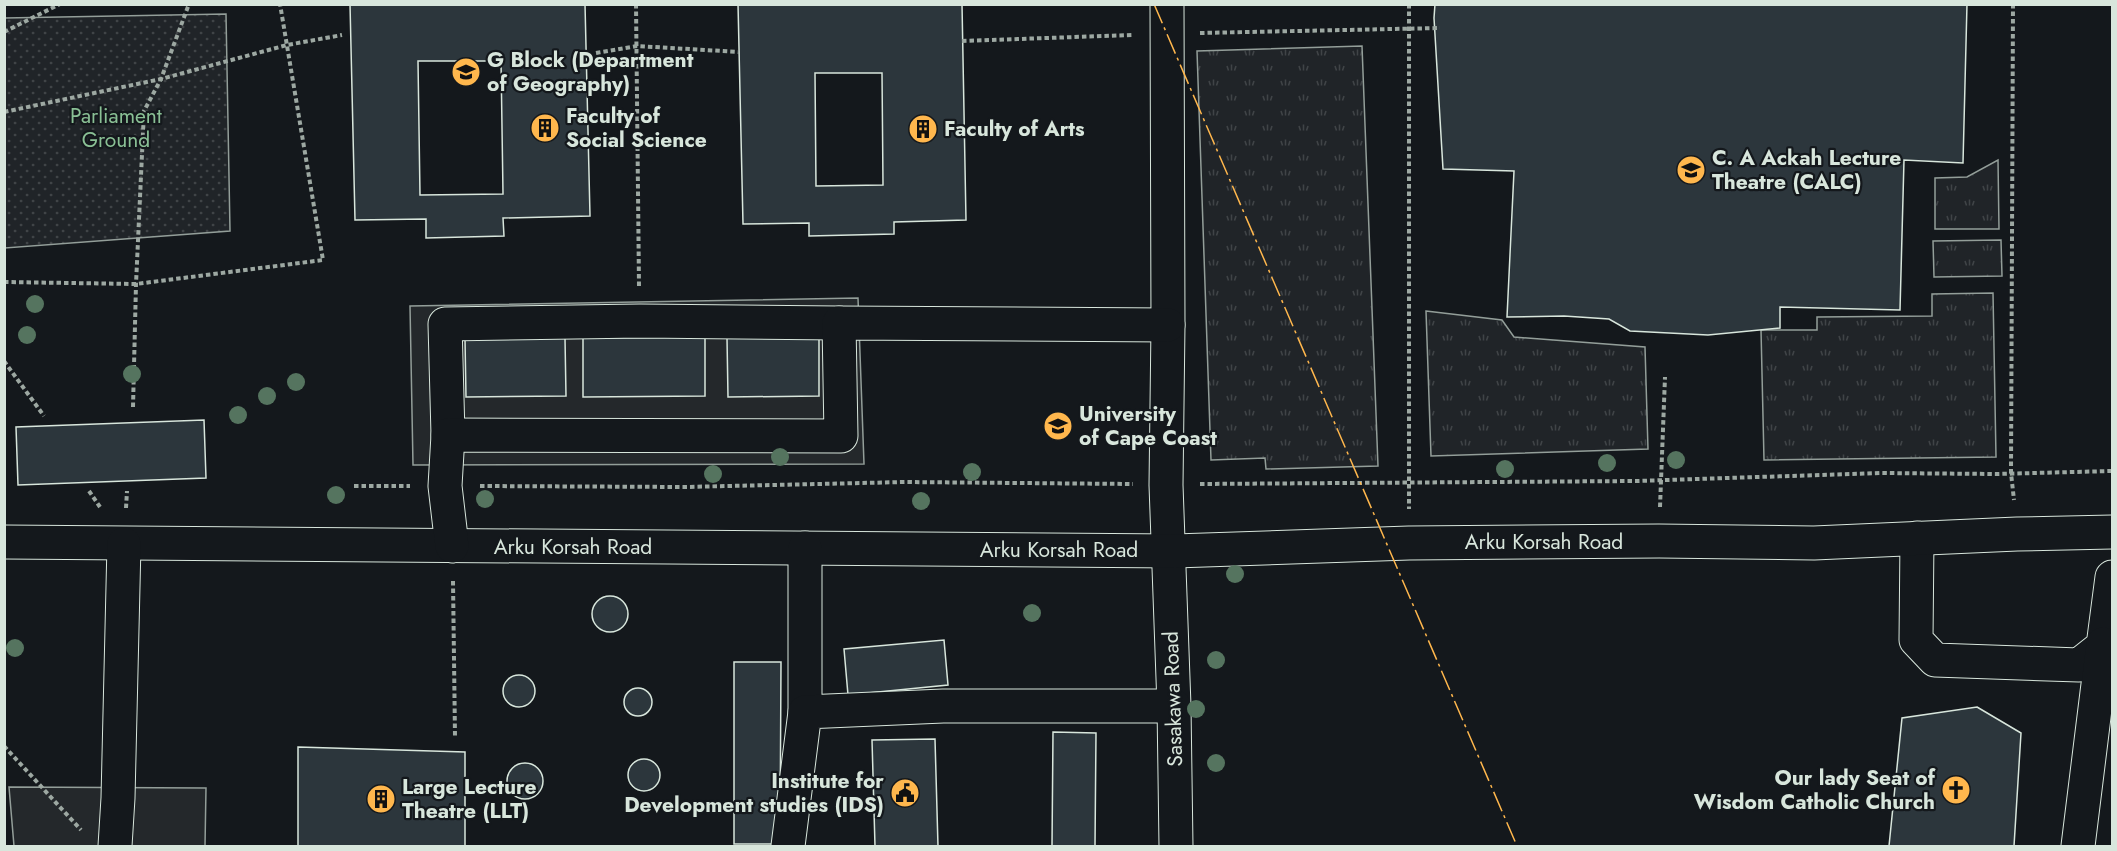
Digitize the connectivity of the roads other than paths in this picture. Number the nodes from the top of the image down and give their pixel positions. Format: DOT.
graph roads {
  1 [pos="1167,4"];
  2 [pos="839,322"];
  3 [pos="1168,325"];
  4 [pos="448,435"];
  5 [pos="2112,532"];
  6 [pos="1917,538"];
  7 [pos="4,542"];
  8 [pos="124,544"];
  9 [pos="452,546"];
  10 [pos="805,548"];
  11 [pos="1168,551"];
  12 [pos="2112,577"];
  13 [pos="2103,644"];
  14 [pos="1174,706"];
  15 [pos="805,712"];
  16 [pos="101,842"];
  17 [pos="788,846"];
  18 [pos="1176,846"];
  19 [pos="2078,846"];
  1 -- 3 [label="street, Sasakawa Road"];
  2 -- 3 [label="street"];
  2 -- 4 [label="street"];
  2 -- 4 [label="street"];
  3 -- 11 [label="street, Sasakawa Road"];
  4 -- 9 [label="street"];
  5 -- 6 [label="street, Arku Korsah Road"];
  6 -- 11 [label="street, Arku Korsah Road"];
  6 -- 13 [label="street"];
  7 -- 8 [label="street, Arku Korsah Road"];
  8 -- 9 [label="street, Arku Korsah Road"];
  8 -- 16 [label="street"];
  9 -- 10 [label="street, Arku Korsah Road"];
  10 -- 11 [label="street, Arku Korsah Road"];
  10 -- 15 [label="street"];
  11 -- 14 [label="street, Sasakawa Road"];
  12 -- 13 [label="street"];
  13 -- 19 [label="street"];
  14 -- 15 [label="street"];
  14 -- 18 [label="street, Sasakawa Road"];
  15 -- 17 [label="street"];
}
